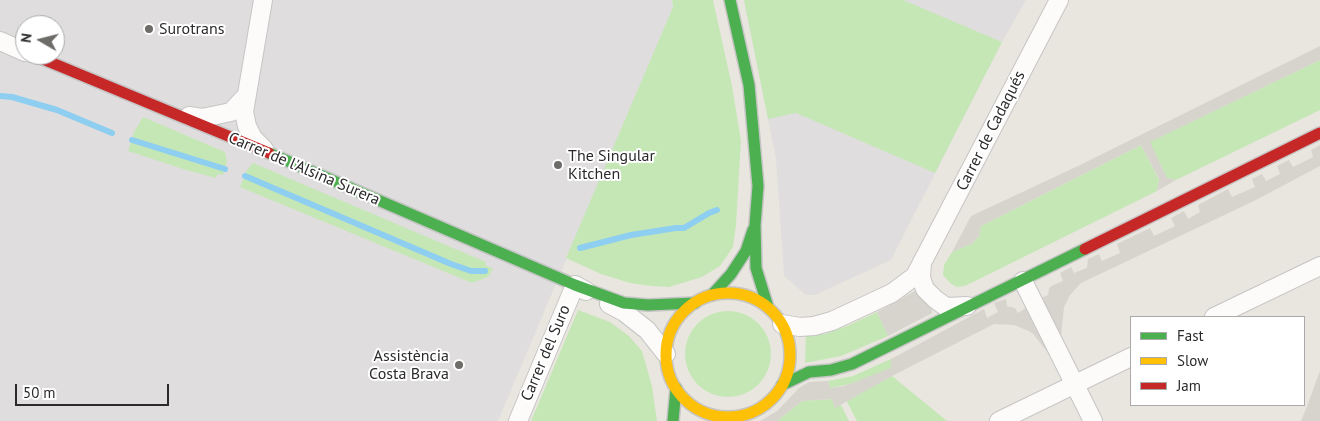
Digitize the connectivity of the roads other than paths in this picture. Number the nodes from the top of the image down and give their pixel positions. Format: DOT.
graph roads {
  1 [pos="262,0"];
  2 [pos="730,0"];
  3 [pos="1059,0"];
  4 [pos="0,41"];
  5 [pos="15,48"];
  6 [pos="57,65"];
  7 [pos="246,96"];
  8 [pos="174,114"];
  9 [pos="1320,133"];
  10 [pos="287,161"];
  11 [pos="755,224"];
  12 [pos="922,262"];
  13 [pos="1320,266"];
  14 [pos="1023,281"];
  15 [pos="574,286"];
  16 [pos="712,295"];
  17 [pos="694,303"];
  18 [pos="976,304"];
  19 [pos="768,307"];
  20 [pos="1216,316"];
  21 [pos="782,324"];
  22 [pos="666,354"];
  23 [pos="1130,357"];
  24 [pos="782,384"];
  25 [pos="1075,384"];
  26 [pos="676,388"];
  27 [pos="731,419"];
  28 [pos="518,421"];
  29 [pos="673,421"];
  30 [pos="998,421"];
  31 [pos="1093,421"];
  1 -- 7 [label="street"];
  2 -- 11 [label="street"];
  3 -- 12 [label="street, Carrer de Cadaqués"];
  4 -- 5 [label="street"];
  6 -- 8 [label="street, Carrer de l'Alsina Surera"];
  7 -- 8 [label="street"];
  7 -- 10 [label="street"];
  8 -- 10 [label="street, Carrer de l'Alsina Surera"];
  9 -- 14 [label="street"];
  10 -- 15 [label="street, Carrer de l'Alsina Surera"];
  11 -- 16 [label="street"];
  11 -- 19 [label="street"];
  12 -- 18 [label="street"];
  12 -- 21 [label="street, Carrer de Cadaqués"];
  13 -- 20 [label="street"];
  14 -- 18 [label="street"];
  14 -- 25 [label="street"];
  15 -- 17 [label="street, Carrer de l'Alsina Surera"];
  15 -- 22 [label="street, Carrer de l'Alsina Surera"];
  15 -- 28 [label="street, Carrer del Suro"];
  16 -- 17 [label="street"];
  16 -- 19 [label="street"];
  17 -- 22 [label="street"];
  18 -- 24 [label="street"];
  19 -- 21 [label="street"];
  21 -- 24 [label="street"];
  22 -- 26 [label="street"];
  23 -- 25 [label="street"];
  24 -- 27 [label="street"];
  25 -- 30 [label="street"];
  25 -- 31 [label="street"];
  26 -- 27 [label="street"];
  26 -- 29 [label="street"];
}
